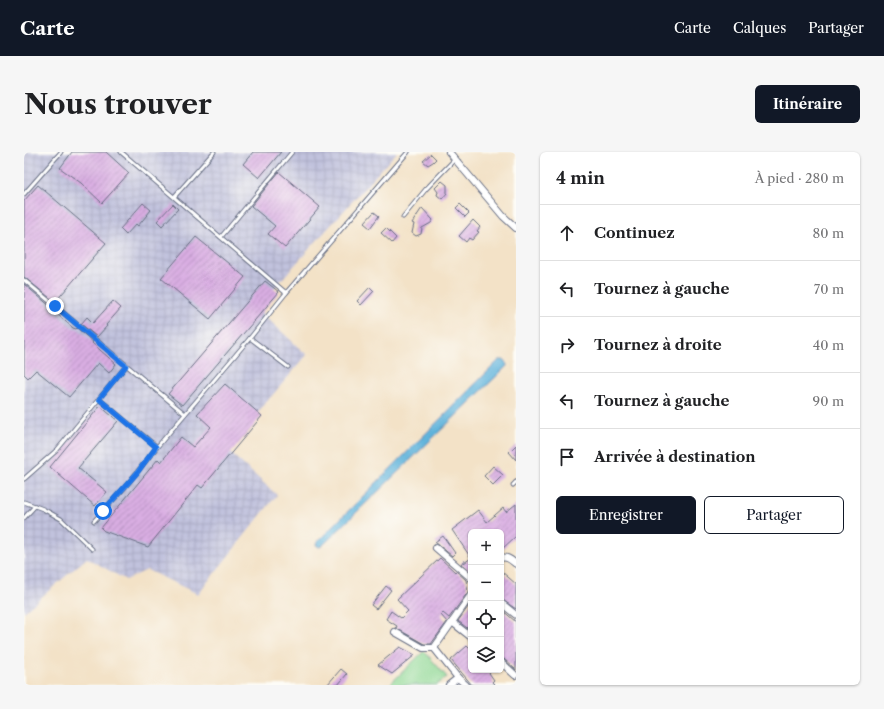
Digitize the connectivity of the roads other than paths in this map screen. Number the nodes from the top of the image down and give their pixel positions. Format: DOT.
graph roads {
  1 [pos="61,152"];
  2 [pos="121,152"];
  3 [pos="214,152"];
  4 [pos="292,152"];
  5 [pos="408,152"];
  6 [pos="449,152"];
  7 [pos="455,159"];
  8 [pos="24,194"];
  9 [pos="174,197"];
  10 [pos="403,217"];
  11 [pos="516,228"];
  12 [pos="221,237"];
  13 [pos="24,280"];
  14 [pos="286,293"];
  15 [pos="250,338"];
  16 [pos="126,366"];
  17 [pos="288,367"];
  18 [pos="99,399"];
  19 [pos="185,414"];
  20 [pos="156,447"];
  21 [pos="24,479"];
  22 [pos="24,502"];
  23 [pos="36,506"];
  24 [pos="24,518"];
  25 [pos="94,521"];
  26 [pos="436,548"];
  27 [pos="92,550"];
  28 [pos="504,557"];
  29 [pos="516,564"];
  30 [pos="468,575"];
  31 [pos="468,599"];
  32 [pos="504,605"];
  33 [pos="516,615"];
  34 [pos="452,622"];
  35 [pos="394,632"];
  36 [pos="468,635"];
  37 [pos="434,648"];
  38 [pos="504,665"];
  39 [pos="515,675"];
  40 [pos="458,678"];
  41 [pos="449,685"];
  42 [pos="466,685"];
  1 -- 8 [label="lane"];
  2 -- 9 [label="lane"];
  3 -- 9 [label="lane"];
  4 -- 12 [label="lane"];
  5 -- 14 [label="lane"];
  6 -- 7 [label="street"];
  7 -- 10 [label="lane"];
  7 -- 11 [label="street"];
  9 -- 12 [label="lane"];
  12 -- 14 [label="lane"];
  13 -- 16 [label="lane"];
  14 -- 15 [label="lane"];
  15 -- 17 [label="lane"];
  15 -- 19 [label="lane"];
  16 -- 18 [label="lane"];
  16 -- 19 [label="lane"];
  18 -- 20 [label="lane"];
  18 -- 21 [label="lane"];
  19 -- 20 [label="lane"];
  20 -- 25 [label="lane"];
  22 -- 23 [label="lane"];
  23 -- 24 [label="lane"];
  23 -- 27 [label="lane"];
  26 -- 30 [label="street"];
  28 -- 29 [label="street"];
  31 -- 34 [label="street"];
  32 -- 33 [label="street"];
  34 -- 36 [label="street"];
  34 -- 37 [label="street"];
  35 -- 37 [label="street"];
  37 -- 40 [label="street"];
  38 -- 39 [label="street"];
  40 -- 41 [label="street"];
  40 -- 42 [label="street"];
}
